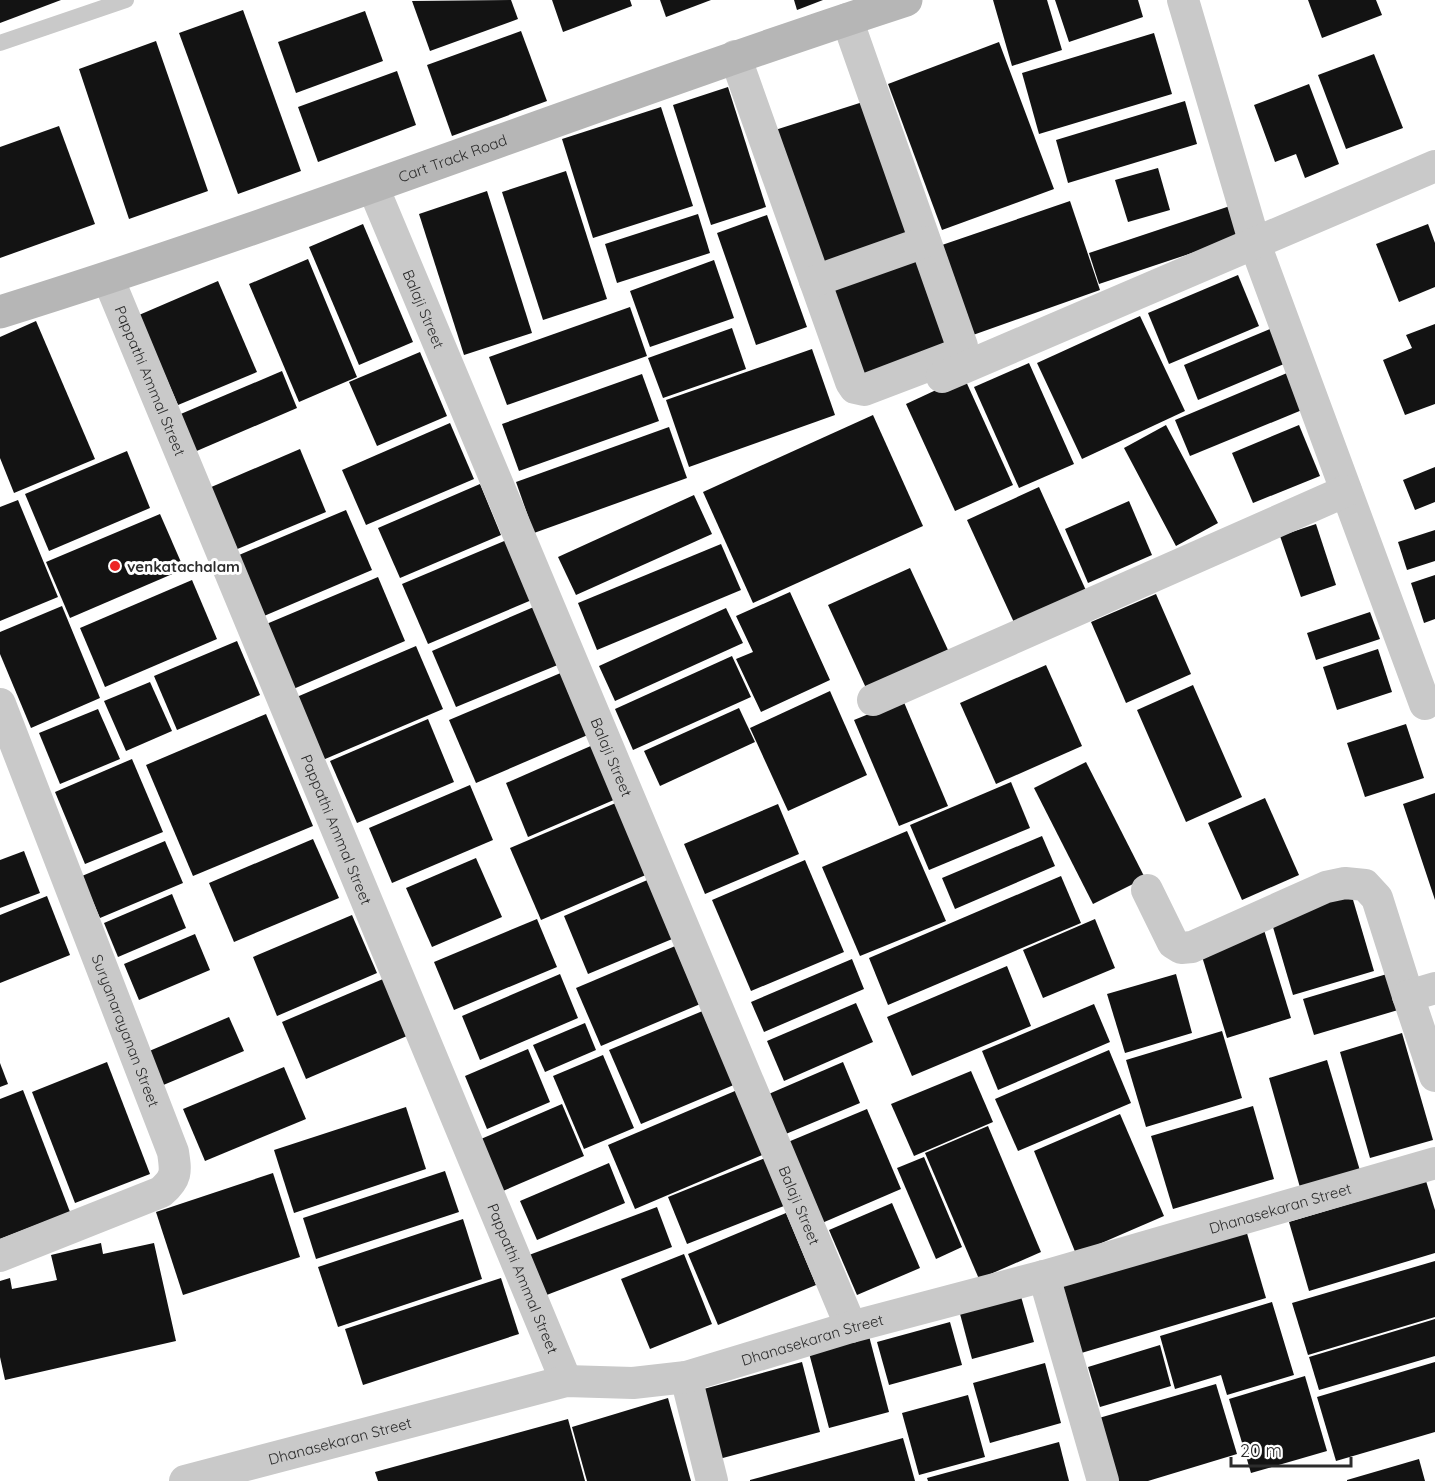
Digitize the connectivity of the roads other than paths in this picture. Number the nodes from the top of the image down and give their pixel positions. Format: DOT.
graph roads {
  1 [pos="126,0"];
  2 [pos="906,0"];
  3 [pos="1183,0"];
  4 [pos="847,19"];
  5 [pos="0,44"];
  6 [pos="735,56"];
  7 [pos="1435,166"];
  8 [pos="373,186"];
  9 [pos="925,242"];
  10 [pos="1255,244"];
  11 [pos="108,278"];
  12 [pos="815,281"];
  13 [pos="0,312"];
  14 [pos="875,406"];
  15 [pos="1346,491"];
  16 [pos="873,700"];
  17 [pos="0,704"];
  18 [pos="1425,704"];
  19 [pos="1147,890"];
  20 [pos="1422,992"];
  21 [pos="1435,1076"];
  22 [pos="1435,1163"];
  23 [pos="0,1256"];
  24 [pos="1044,1276"];
  25 [pos="851,1327"];
  26 [pos="686,1377"];
  27 [pos="566,1381"];
  28 [pos="184,1481"];
  29 [pos="712,1481"];
  30 [pos="1103,1481"];
  1 -- 5 [label="lane"];
  2 -- 4 [label="street, Cart Track Road"];
  3 -- 10 [label="street"];
  4 -- 6 [label="street, Cart Track Road"];
  4 -- 9 [label="street"];
  6 -- 8 [label="street, Cart Track Road"];
  6 -- 12 [label="street"];
  7 -- 10 [label="street"];
  8 -- 11 [label="street, Cart Track Road"];
  8 -- 25 [label="street, Balaji Street"];
  9 -- 12 [label="street"];
  9 -- 12 [label="street"];
  10 -- 14 [label="street"];
  10 -- 15 [label="street"];
  11 -- 13 [label="street, Cart Track Road"];
  11 -- 27 [label="street, Pappathi Ammal Street"];
  15 -- 16 [label="street"];
  15 -- 18 [label="street"];
  17 -- 23 [label="street, Suryanarayanan Street"];
  19 -- 20 [label="street"];
  20 -- 21 [label="street"];
  22 -- 24 [label="street, Dhanasekaran Street"];
  24 -- 25 [label="street, Dhanasekaran Street"];
  24 -- 30 [label="street"];
  25 -- 26 [label="street, Dhanasekaran Street"];
  26 -- 27 [label="street, Dhanasekaran Street"];
  26 -- 29 [label="street"];
  27 -- 28 [label="street, Dhanasekaran Street"];
}
